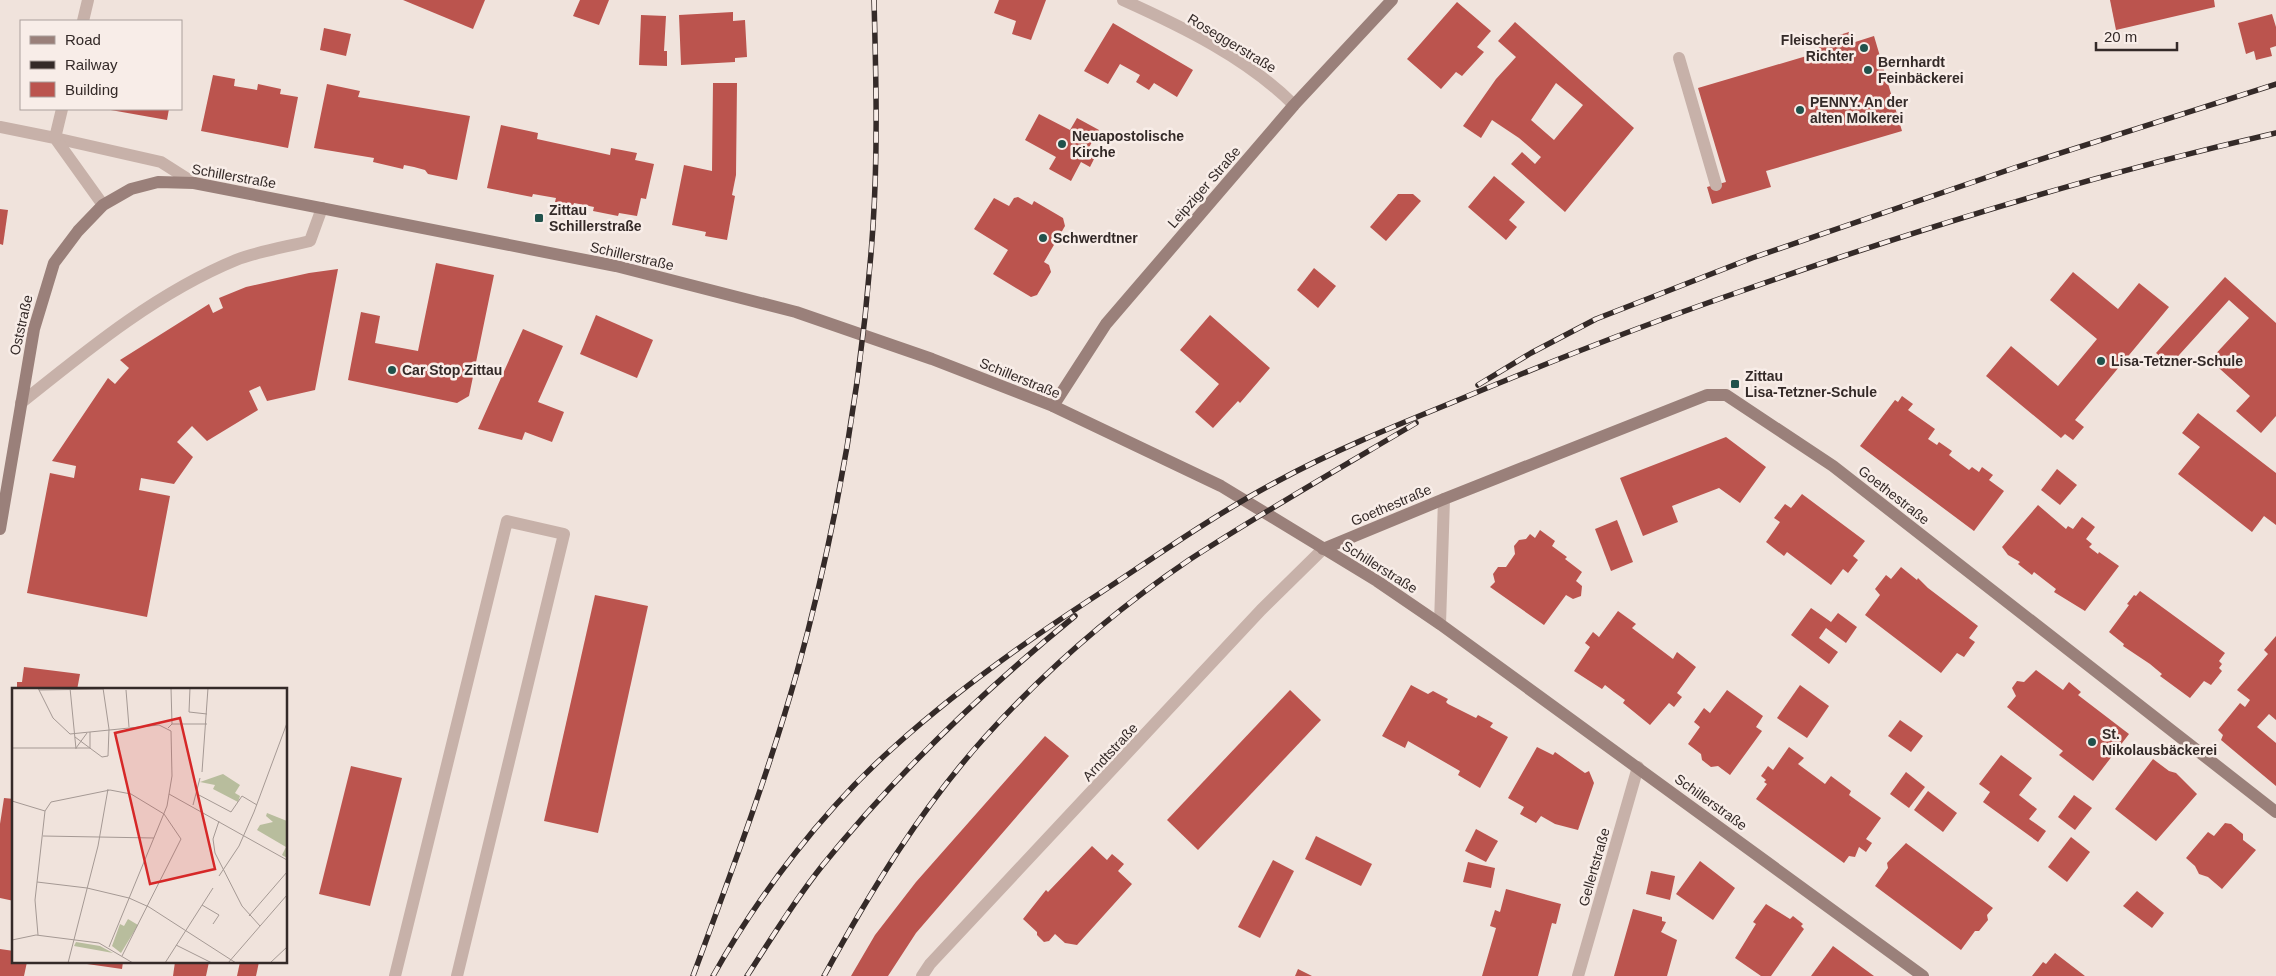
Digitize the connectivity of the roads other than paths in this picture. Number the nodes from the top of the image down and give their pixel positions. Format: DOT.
graph roads {
  1 [pos="88,0"];
  2 [pos="1123,0"];
  3 [pos="1392,0"];
  4 [pos="1141,4"];
  5 [pos="83,20"];
  6 [pos="1679,58"];
  7 [pos="1294,105"];
  8 [pos="62,110"];
  9 [pos="0,126"];
  10 [pos="55,138"];
  11 [pos="194,183"];
  12 [pos="1716,185"];
  13 [pos="104,205"];
  14 [pos="322,208"];
  15 [pos="21,403"];
  16 [pos="1053,406"];
  17 [pos="1444,499"];
  18 [pos="0,529"];
  19 [pos="1323,550"];
  20 [pos="1440,624"];
  21 [pos="1638,767"];
  22 [pos="2276,812"];
  23 [pos="395,976"];
  24 [pos="457,976"];
  25 [pos="922,976"];
  26 [pos="1578,976"];
  27 [pos="1923,976"];
  1 -- 5 [label="street"];
  2 -- 4 [label="street, Roseggerstraße"];
  3 -- 7 [label="main road, Leipziger Straße"];
  4 -- 7 [label="street, Roseggerstraße"];
  6 -- 12 [label="street"];
  7 -- 16 [label="main road, Leipziger Straße"];
  8 -- 10 [label="street"];
  9 -- 10 [label="street"];
  10 -- 11 [label="street"];
  10 -- 13 [label="street"];
  11 -- 13 [label="main road, Schillerstraße"];
  11 -- 14 [label="main road, Schillerstraße"];
  13 -- 15 [label="main road, Oststraße"];
  14 -- 15 [label="street"];
  14 -- 16 [label="main road, Schillerstraße"];
  15 -- 18 [label="main road, Oststraße"];
  16 -- 19 [label="main road, Schillerstraße"];
  17 -- 19 [label="main road, Goethestraße"];
  17 -- 20 [label="street, Goethestraße"];
  17 -- 22 [label="main road, Goethestraße"];
  19 -- 20 [label="main road, Schillerstraße"];
  19 -- 25 [label="street, Arndtstraße"];
  20 -- 21 [label="main road, Schillerstraße"];
  21 -- 26 [label="street, Gellertstraße"];
  21 -- 27 [label="main road, Schillerstraße"];
  23 -- 24 [label="street"];
}
